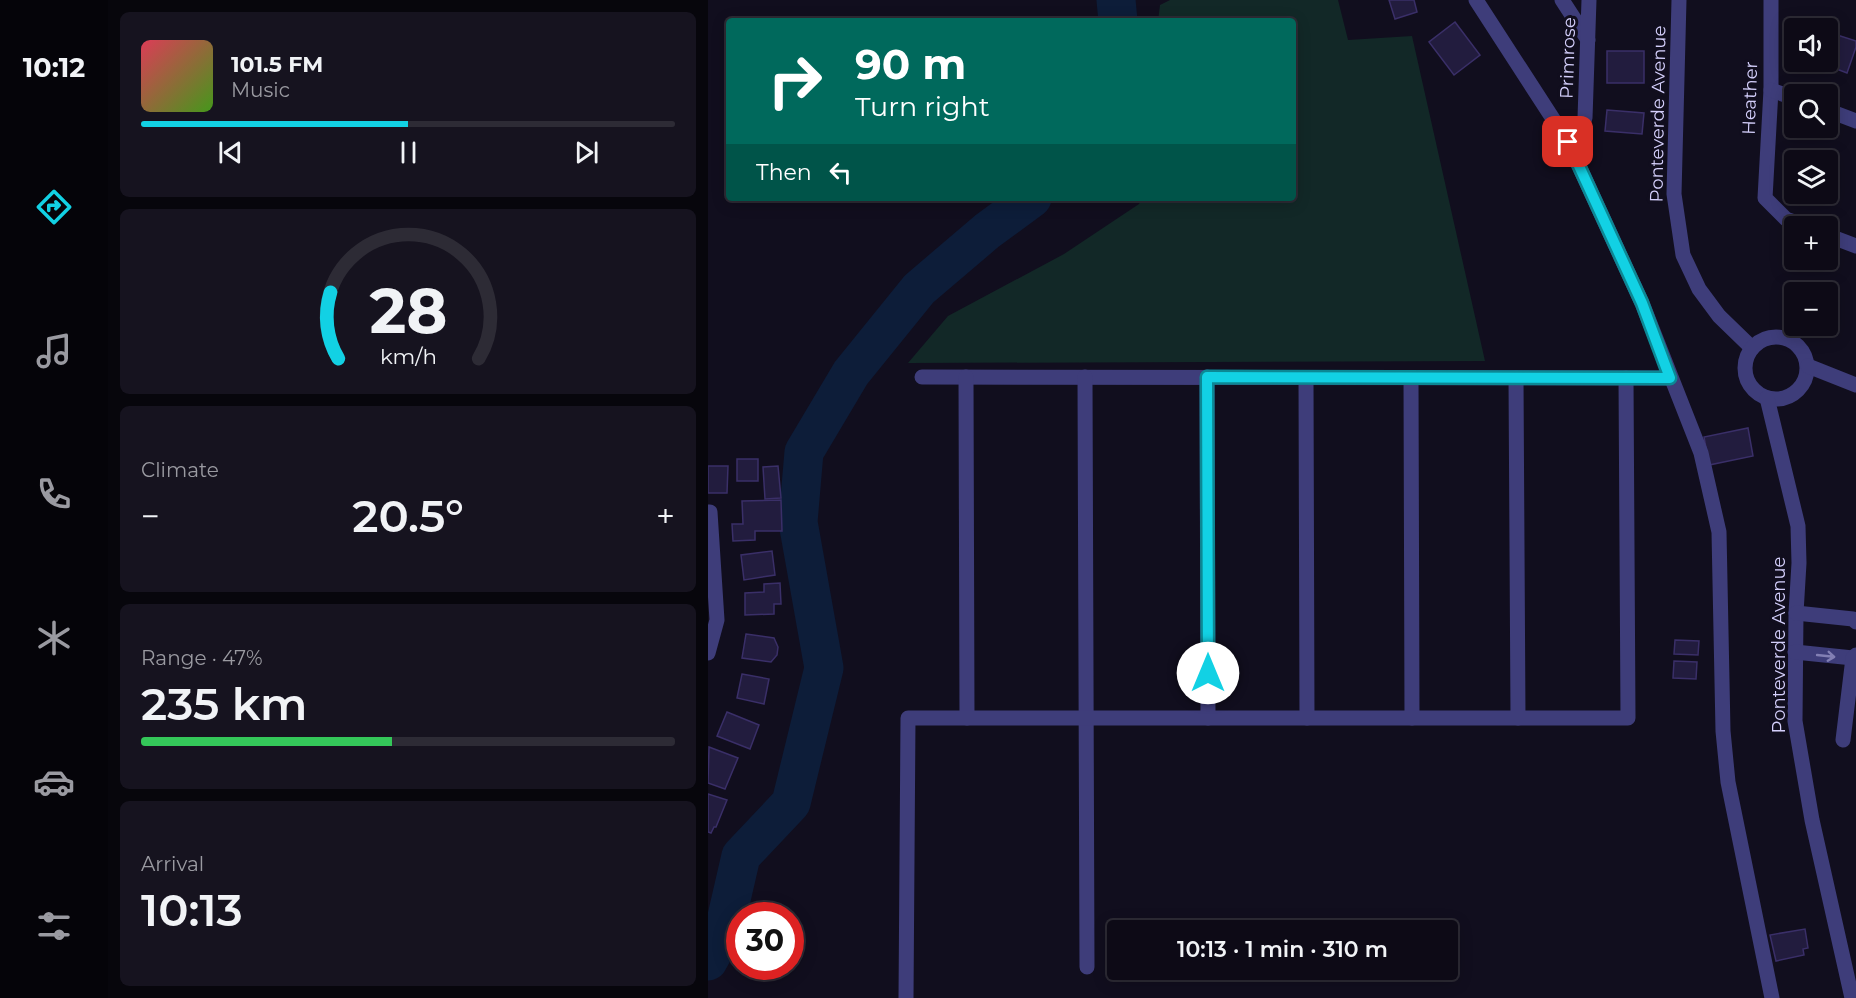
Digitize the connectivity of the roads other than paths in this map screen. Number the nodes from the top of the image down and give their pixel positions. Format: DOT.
graph roads {
  1 [pos="1476,0"];
  2 [pos="1562,0"];
  3 [pos="1589,0"];
  4 [pos="1679,0"];
  5 [pos="1771,0"];
  6 [pos="1588,40"];
  7 [pos="1771,90"];
  8 [pos="1784,95"];
  9 [pos="1838,114"];
  10 [pos="1585,118"];
  11 [pos="1856,121"];
  12 [pos="1784,217"];
  13 [pos="1838,239"];
  14 [pos="1856,246"];
  15 [pos="1752,348"];
  16 [pos="1808,366"];
  17 [pos="922,377"];
  18 [pos="966,377"];
  19 [pos="1085,377"];
  20 [pos="1207,377"];
  21 [pos="1306,378"];
  22 [pos="1411,378"];
  23 [pos="1516,378"];
  24 [pos="1626,378"];
  25 [pos="1670,378"];
  26 [pos="1856,385"];
  27 [pos="1767,398"];
  28 [pos="709,512"];
  29 [pos="1796,613"];
  30 [pos="1855,616"];
  31 [pos="1795,652"];
  32 [pos="708,653"];
  33 [pos="1854,657"];
  34 [pos="967,718"];
  35 [pos="1086,718"];
  36 [pos="1208,718"];
  37 [pos="1307,718"];
  38 [pos="1412,718"];
  39 [pos="1518,718"];
  40 [pos="1843,740"];
  41 [pos="1087,967"];
  42 [pos="906,998"];
  43 [pos="1772,998"];
  44 [pos="1852,998"];
  1 -- 25 [label="street"];
  2 -- 6 [label="street"];
  3 -- 6 [label="street, Primrose"];
  4 -- 15 [label="street, Ponteverde Avenue"];
  5 -- 7 [label="street, Heather"];
  6 -- 10 [label="street, Primrose"];
  7 -- 8 [label="street"];
  7 -- 12 [label="street, Heather"];
  9 -- 11 [label="street"];
  13 -- 14 [label="street"];
  15 -- 16 [label="street"];
  15 -- 27 [label="street"];
  16 -- 26 [label="street"];
  16 -- 27 [label="street"];
  17 -- 18 [label="street"];
  18 -- 19 [label="street"];
  18 -- 34 [label="street"];
  19 -- 20 [label="street"];
  19 -- 35 [label="street"];
  20 -- 21 [label="street"];
  20 -- 36 [label="street"];
  21 -- 22 [label="street"];
  21 -- 37 [label="street"];
  22 -- 23 [label="street"];
  22 -- 38 [label="street"];
  23 -- 24 [label="street"];
  23 -- 39 [label="street"];
  24 -- 25 [label="street"];
  24 -- 39 [label="street"];
  25 -- 43 [label="street"];
  27 -- 29 [label="street, Ponteverde Avenue"];
  28 -- 32 [label="street"];
  29 -- 30 [label="street"];
  29 -- 31 [label="street, Ponteverde Avenue"];
  31 -- 33 [label="street, one-way"];
  31 -- 44 [label="street, Ponteverde Avenue"];
  33 -- 40 [label="street"];
  34 -- 35 [label="street"];
  34 -- 42 [label="street"];
  35 -- 36 [label="street"];
  35 -- 41 [label="street"];
  36 -- 37 [label="street"];
  37 -- 38 [label="street"];
  38 -- 39 [label="street"];
}
